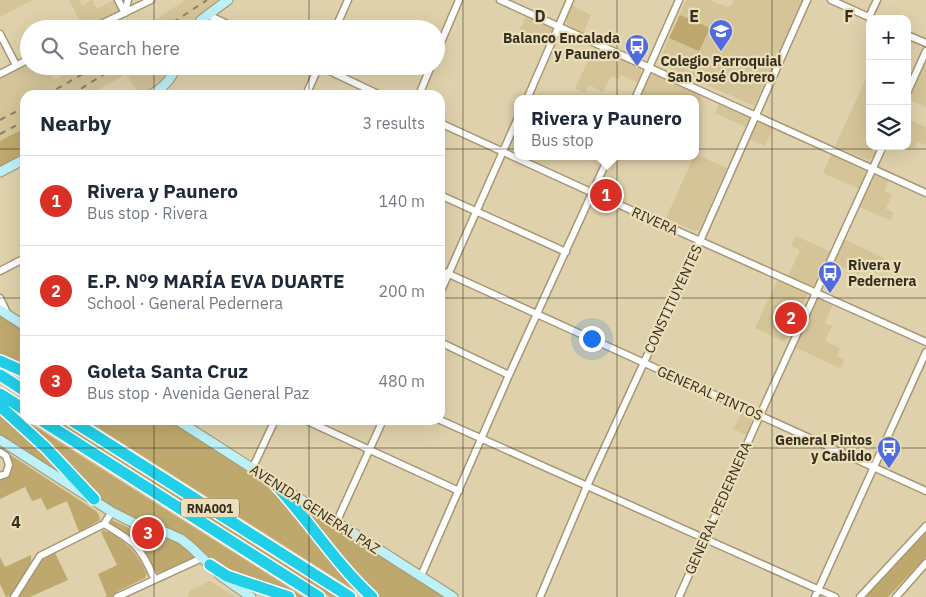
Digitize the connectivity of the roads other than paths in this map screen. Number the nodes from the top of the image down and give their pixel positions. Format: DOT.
graph roads {
  1 [pos="118,0"];
  2 [pos="128,0"];
  3 [pos="151,0"];
  4 [pos="228,0"];
  5 [pos="348,0"];
  6 [pos="460,0"];
  7 [pos="500,0"];
  8 [pos="570,0"];
  9 [pos="679,0"];
  10 [pos="807,0"];
  11 [pos="831,0"];
  12 [pos="877,0"];
  13 [pos="125,13"];
  14 [pos="208,15"];
  15 [pos="872,15"];
  16 [pos="866,16"];
  17 [pos="110,20"];
  18 [pos="201,20"];
  19 [pos="219,20"];
  20 [pos="339,20"];
  21 [pos="558,26"];
  22 [pos="0,34"];
  23 [pos="445,34"];
  24 [pos="911,37"];
  25 [pos="926,43"];
  26 [pos="926,51"];
  27 [pos="20,63"];
  28 [pos="16,65"];
  29 [pos="648,68"];
  30 [pos="0,74"];
  31 [pos="172,75"];
  32 [pos="315,75"];
  33 [pos="338,75"];
  34 [pos="427,75"];
  35 [pos="911,84"];
  36 [pos="163,90"];
  37 [pos="308,90"];
  38 [pos="369,90"];
  39 [pos="421,90"];
  40 [pos="528,95"];
  41 [pos="636,95"];
  42 [pos="756,117"];
  43 [pos="445,125"];
  44 [pos="514,127"];
  45 [pos="881,150"];
  46 [pos="503,152"];
  47 [pos="514,157"];
  48 [pos="521,160"];
  49 [pos="607,160"];
  50 [pos="20,162"];
  51 [pos="873,170"];
  52 [pos="0,172"];
  53 [pos="593,193"];
  54 [pos="926,194"];
  55 [pos="445,197"];
  56 [pos="477,212"];
  57 [pos="700,241"];
  58 [pos="566,252"];
  59 [pos="20,260"];
  60 [pos="0,270"];
  61 [pos="445,272"];
  62 [pos="448,274"];
  63 [pos="445,281"];
  64 [pos="816,293"];
  65 [pos="0,298"];
  66 [pos="0,310"];
  67 [pos="538,315"];
  68 [pos="8,316"];
  69 [pos="20,323"];
  70 [pos="926,342"];
  71 [pos="445,344"];
  72 [pos="926,352"];
  73 [pos="0,361"];
  74 [pos="644,362"];
  75 [pos="20,370"];
  76 [pos="0,375"];
  77 [pos="509,375"];
  78 [pos="20,388"];
  79 [pos="0,394"];
  80 [pos="0,406"];
  81 [pos="20,407"];
  82 [pos="760,415"];
  83 [pos="445,422"];
  84 [pos="20,424"];
  85 [pos="21,425"];
  86 [pos="49,425"];
  87 [pos="79,425"];
  88 [pos="184,425"];
  89 [pos="273,425"];
  90 [pos="317,425"];
  91 [pos="381,425"];
  92 [pos="481,439"];
  93 [pos="0,440"];
  94 [pos="370,450"];
  95 [pos="0,452"];
  96 [pos="874,467"];
  97 [pos="252,469"];
  98 [pos="3,475"];
  99 [pos="274,483"];
  100 [pos="587,486"];
  101 [pos="926,490"];
  102 [pos="459,491"];
  103 [pos="94,499"];
  104 [pos="112,512"];
  105 [pos="336,523"];
  106 [pos="104,524"];
  107 [pos="926,526"];
  108 [pos="704,540"];
  109 [pos="206,562"];
  110 [pos="926,563"];
  111 [pos="421,576"];
  112 [pos="154,578"];
  113 [pos="818,590"];
  114 [pos="14,597"];
  115 [pos="117,597"];
  116 [pos="251,597"];
  117 [pos="289,597"];
  118 [pos="319,597"];
  119 [pos="350,597"];
  120 [pos="372,597"];
  121 [pos="453,597"];
  122 [pos="540,597"];
  123 [pos="678,597"];
  124 [pos="815,597"];
  125 [pos="834,597"];
  126 [pos="860,597"];
  127 [pos="896,597"];
  1 -- 13 [label="street"];
  2 -- 13 [label="street"];
  3 -- 13 [label="street"];
  4 -- 14 [label="street"];
  5 -- 20 [label="street"];
  6 -- 23 [label="street"];
  7 -- 21 [label="street"];
  8 -- 21 [label="street"];
  9 -- 29 [label="street"];
  10 -- 42 [label="street, CONSTITUYENTES"];
  11 -- 16 [label="street"];
  12 -- 15 [label="street"];
  13 -- 17 [label="street"];
  14 -- 18 [label="street"];
  14 -- 19 [label="street"];
  21 -- 29 [label="street"];
  21 -- 40 [label="street"];
  22 -- 28 [label="street"];
  24 -- 25 [label="street"];
  26 -- 35 [label="street"];
  27 -- 28 [label="street"];
  28 -- 30 [label="street"];
  29 -- 41 [label="street"];
  29 -- 42 [label="street"];
  31 -- 36 [label="street"];
  32 -- 37 [label="street"];
  33 -- 38 [label="street"];
  34 -- 39 [label="street"];
  42 -- 51 [label="street"];
  42 -- 57 [label="street, CONSTITUYENTES"];
  43 -- 46 [label="street, RIVERA"];
  44 -- 46 [label="street"];
  45 -- 51 [label="street, GENERAL PEDERNERA"];
  46 -- 47 [label="street, RIVERA"];
  46 -- 56 [label="street"];
  48 -- 53 [label="street, RIVERA"];
  49 -- 53 [label="street"];
  50 -- 52 [label="street"];
  51 -- 54 [label="street"];
  51 -- 64 [label="street, GENERAL PEDERNERA"];
  53 -- 57 [label="street, RIVERA"];
  53 -- 58 [label="street"];
  55 -- 56 [label="street"];
  56 -- 58 [label="street"];
  56 -- 62 [label="street"];
  57 -- 64 [label="street, RIVERA"];
  57 -- 74 [label="street, CONSTITUYENTES"];
  58 -- 67 [label="street"];
  59 -- 60 [label="street"];
  61 -- 62 [label="street, GENERAL PINTOS"];
  62 -- 63 [label="street"];
  62 -- 67 [label="street, GENERAL PINTOS"];
  64 -- 70 [label="street, RIVERA"];
  64 -- 82 [label="street, GENERAL PEDERNERA"];
  65 -- 68 [label="street"];
  66 -- 68 [label="street"];
  67 -- 74 [label="street, GENERAL PINTOS"];
  67 -- 77 [label="street"];
  68 -- 69 [label="street"];
  71 -- 77 [label="street"];
  72 -- 96 [label="street"];
  73 -- 75 [label="highway"];
  74 -- 82 [label="street, GENERAL PINTOS"];
  74 -- 100 [label="street, CONSTITUYENTES"];
  76 -- 78 [label="highway"];
  77 -- 92 [label="street"];
  79 -- 81 [label="highway"];
  80 -- 84 [label="highway"];
  82 -- 96 [label="street, GENERAL PINTOS"];
  82 -- 108 [label="street, GENERAL PEDERNERA"];
  83 -- 92 [label="street"];
  85 -- 103 [label="highway"];
  86 -- 118 [label="highway, RNA001"];
  87 -- 119 [label="highway, RNA001"];
  88 -- 97 [label="street, AVENIDA GENERAL PAZ"];
  89 -- 97 [label="street"];
  90 -- 94 [label="street"];
  91 -- 94 [label="street"];
  92 -- 100 [label="street"];
  92 -- 102 [label="street"];
  93 -- 103 [label="street"];
  94 -- 102 [label="street"];
  94 -- 105 [label="street"];
  95 -- 98 [label="street"];
  96 -- 101 [label="street, GENERAL PINTOS"];
  96 -- 113 [label="street"];
  97 -- 99 [label="street, AVENIDA GENERAL PAZ"];
  99 -- 105 [label="street, AVENIDA GENERAL PAZ"];
  99 -- 120 [label="highway"];
  100 -- 108 [label="street"];
  100 -- 122 [label="street, CONSTITUYENTES"];
  102 -- 111 [label="street"];
  103 -- 104 [label="street"];
  104 -- 106 [label="street"];
  104 -- 109 [label="street"];
  105 -- 111 [label="street, AVENIDA GENERAL PAZ"];
  106 -- 112 [label="street"];
  106 -- 114 [label="street"];
  107 -- 126 [label="street"];
  108 -- 113 [label="street"];
  108 -- 123 [label="street, GENERAL PEDERNERA"];
  109 -- 112 [label="street"];
  109 -- 116 [label="street"];
  109 -- 117 [label="highway"];
  110 -- 127 [label="street"];
  111 -- 121 [label="street, AVENIDA GENERAL PAZ"];
  112 -- 115 [label="street"];
  113 -- 124 [label="street"];
  113 -- 125 [label="street"];
}
